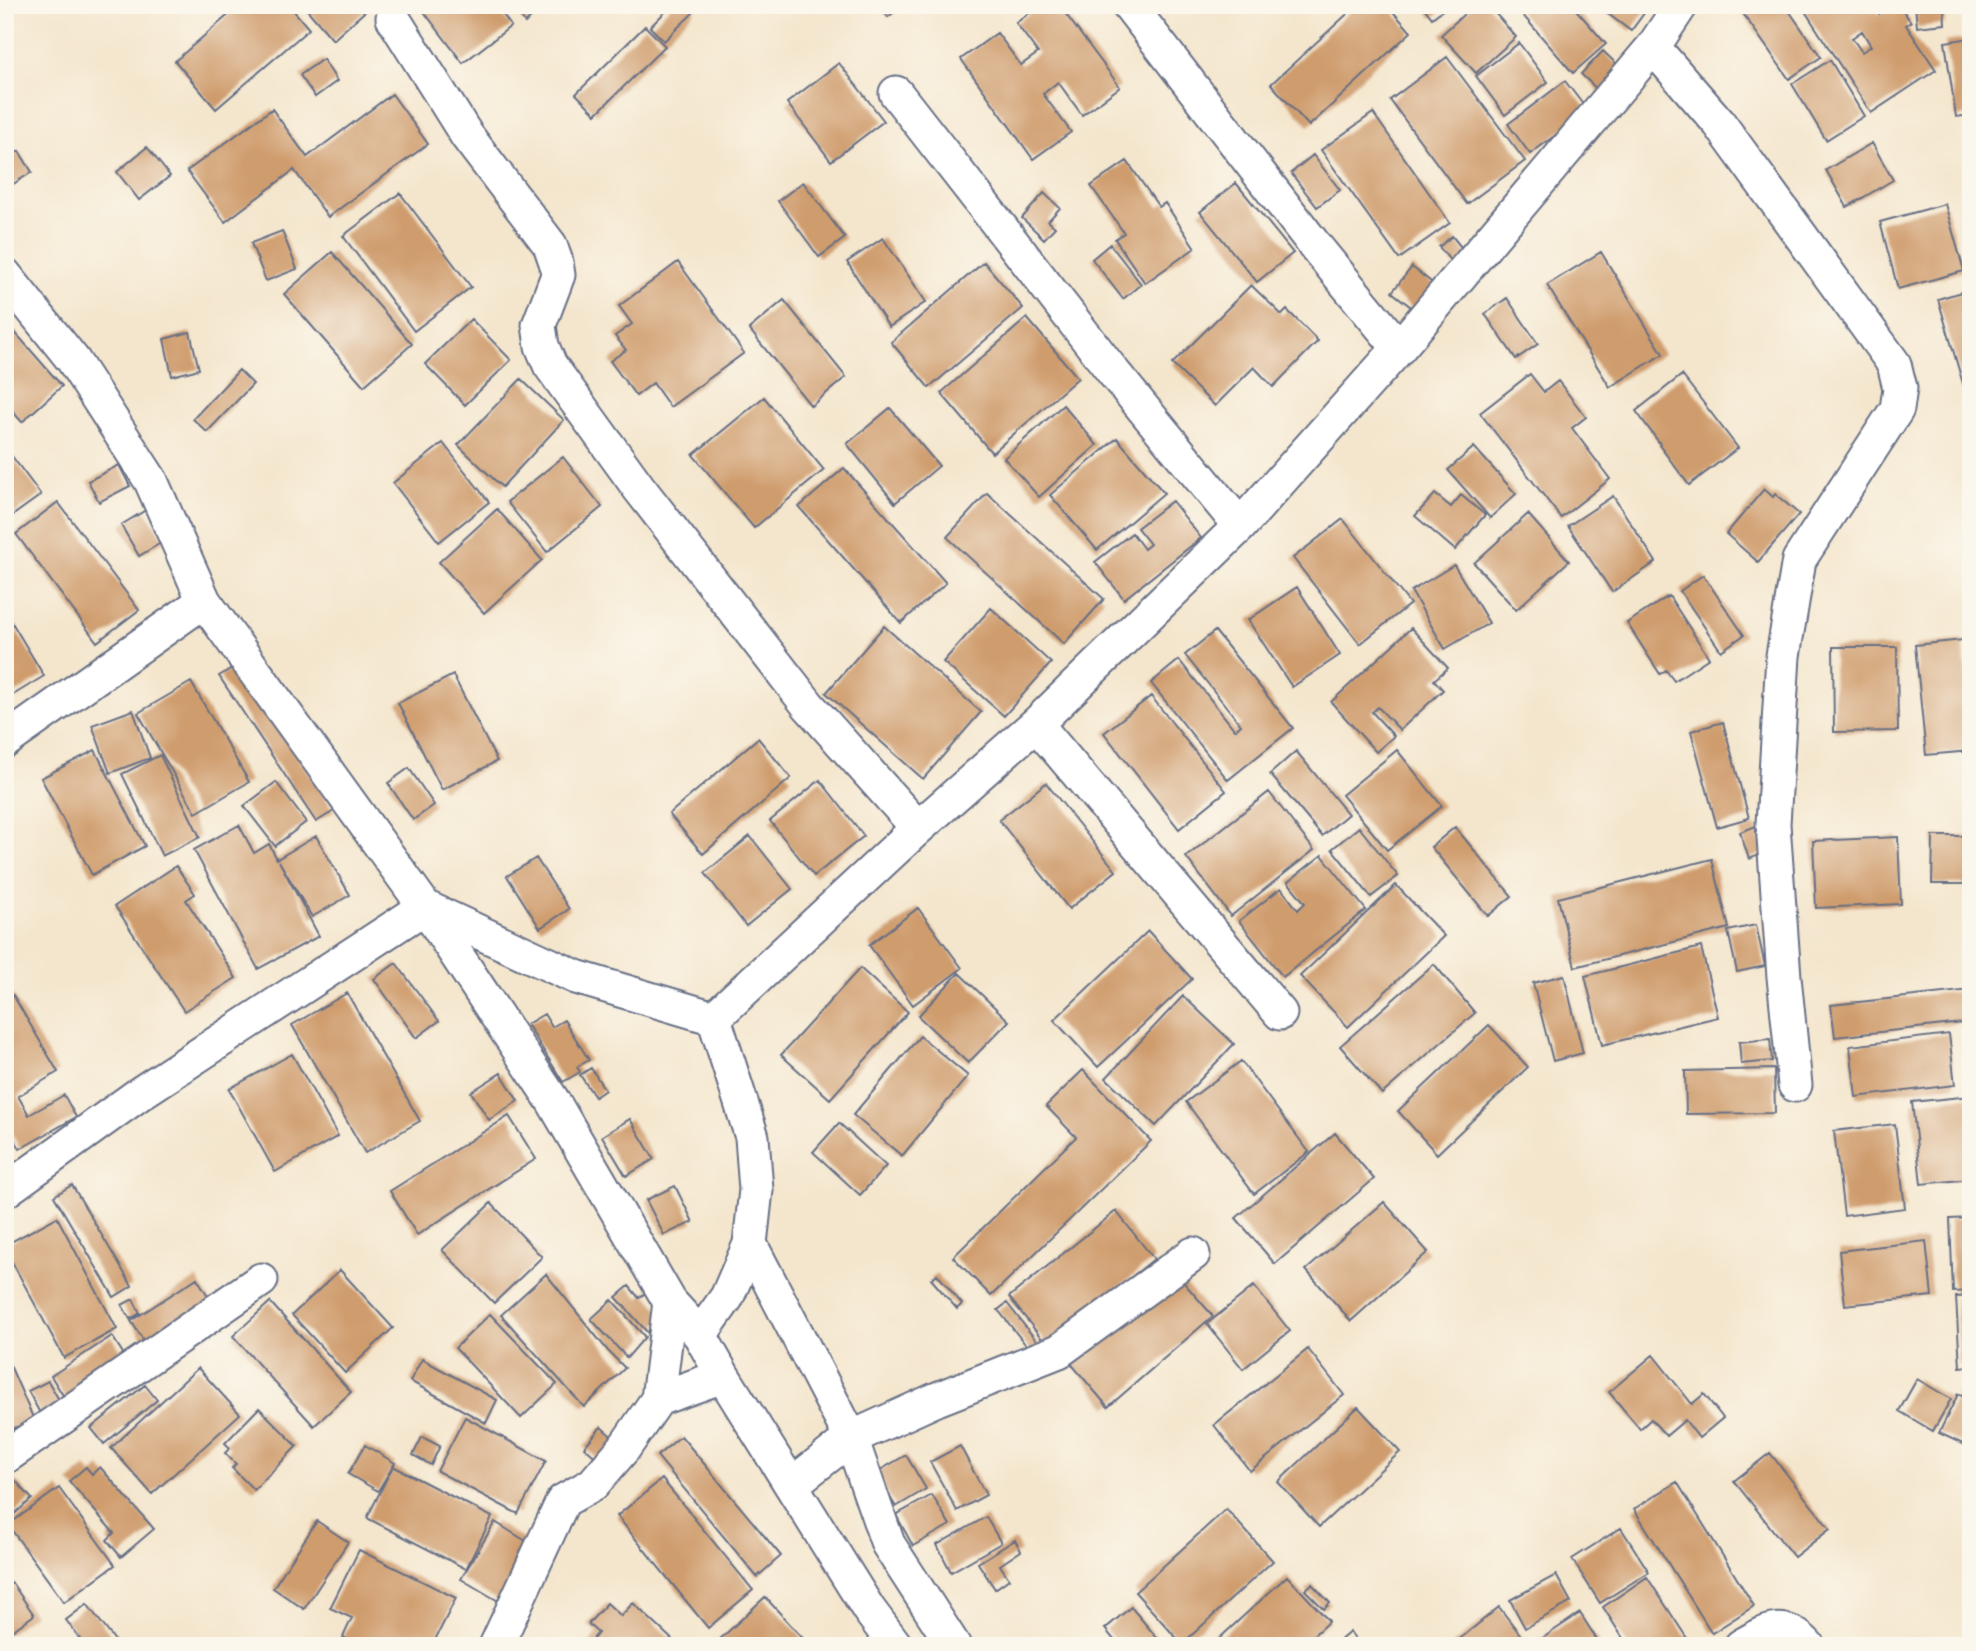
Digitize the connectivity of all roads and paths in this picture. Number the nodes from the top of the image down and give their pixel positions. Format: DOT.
graph roads {
  1 [pos="1129,5"];
  2 [pos="1681,5"];
  3 [pos="393,18"];
  4 [pos="1653,47"];
  5 [pos="896,93"];
  6 [pos="5,275"];
  7 [pos="1399,348"];
  8 [pos="1240,526"];
  9 [pos="204,601"];
  10 [pos="1036,724"];
  11 [pos="5,741"];
  12 [pos="918,828"];
  13 [pos="425,907"];
  14 [pos="1280,1013"];
  15 [pos="714,1018"];
  16 [pos="1795,1085"];
  17 [pos="5,1191"];
  18 [pos="750,1244"];
  19 [pos="1193,1254"];
  20 [pos="261,1280"];
  21 [pos="670,1302"];
  22 [pos="700,1335"];
  23 [pos="723,1376"];
  24 [pos="658,1399"];
  25 [pos="851,1438"];
  26 [pos="5,1457"];
  27 [pos="790,1485"];
  28 [pos="496,1646"];
  29 [pos="896,1646"];
  30 [pos="954,1646"];
  31 [pos="1741,1646"];
  32 [pos="1808,1646"];
  1 -- 7 [label="street"];
  2 -- 4 [label="street"];
  3 -- 12 [label="street"];
  4 -- 7 [label="street"];
  4 -- 16 [label="street"];
  5 -- 8 [label="street"];
  6 -- 9 [label="street"];
  7 -- 8 [label="street"];
  8 -- 10 [label="street"];
  9 -- 11 [label="street"];
  9 -- 13 [label="street"];
  10 -- 12 [label="street"];
  10 -- 14 [label="street"];
  12 -- 15 [label="street"];
  13 -- 15 [label="street"];
  13 -- 17 [label="street"];
  13 -- 21 [label="street"];
  15 -- 18 [label="street"];
  18 -- 22 [label="street"];
  18 -- 25 [label="street"];
  19 -- 25 [label="street"];
  20 -- 26 [label="street"];
  21 -- 22 [label="street"];
  21 -- 24 [label="street"];
  22 -- 23 [label="street"];
  23 -- 24 [label="street"];
  23 -- 27 [label="street"];
  24 -- 28 [label="street"];
  25 -- 27 [label="street"];
  25 -- 30 [label="street"];
  27 -- 29 [label="street"];
  31 -- 32 [label="street"];
}
